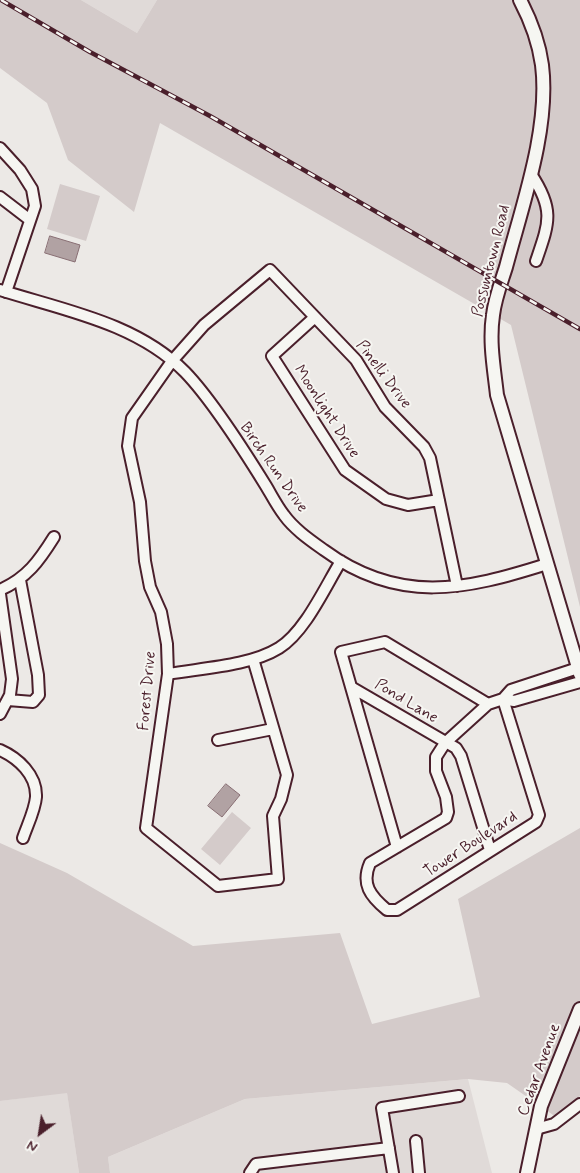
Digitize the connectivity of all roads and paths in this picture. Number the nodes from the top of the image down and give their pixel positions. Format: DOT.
graph roads {
  1 [pos="520,0"];
  2 [pos="0,148"];
  3 [pos="531,174"];
  4 [pos="0,197"];
  5 [pos="30,220"];
  6 [pos="536,260"];
  7 [pos="3,291"];
  8 [pos="315,317"];
  9 [pos="172,361"];
  10 [pos="439,500"];
  11 [pos="54,537"];
  12 [pos="341,561"];
  13 [pos="547,564"];
  14 [pos="20,580"];
  15 [pos="457,586"];
  16 [pos="0,590"];
  17 [pos="0,594"];
  18 [pos="253,659"];
  19 [pos="579,671"];
  20 [pos="168,674"];
  21 [pos="580,682"];
  22 [pos="351,687"];
  23 [pos="503,699"];
  24 [pos="8,700"];
  25 [pos="488,704"];
  26 [pos="0,714"];
  27 [pos="273,729"];
  28 [pos="218,740"];
  29 [pos="445,743"];
  30 [pos="0,750"];
  31 [pos="22,838"];
  32 [pos="397,847"];
  33 [pos="490,850"];
  34 [pos="580,1008"];
  35 [pos="459,1096"];
  36 [pos="580,1104"];
  37 [pos="536,1129"];
  38 [pos="416,1140"];
  39 [pos="389,1148"];
  40 [pos="250,1173"];
  41 [pos="393,1173"];
  42 [pos="419,1173"];
  43 [pos="527,1173"];
  1 -- 3 [label="main road, Possumtown Road"];
  2 -- 5 [label="street"];
  3 -- 6 [label="street"];
  3 -- 13 [label="main road, Possumtown Road"];
  4 -- 5 [label="street"];
  5 -- 7 [label="street"];
  7 -- 9 [label="street, Birch Run Drive"];
  8 -- 9 [label="street, Pinelli Drive"];
  8 -- 10 [label="street, Pinelli Drive"];
  8 -- 10 [label="street, Moonlight Drive"];
  9 -- 12 [label="street, Birch Run Drive"];
  9 -- 20 [label="street, Forest Drive"];
  10 -- 15 [label="street, Pinelli Drive"];
  11 -- 14 [label="street"];
  12 -- 15 [label="street, Birch Run Drive"];
  12 -- 18 [label="street"];
  13 -- 15 [label="street, Birch Run Drive"];
  13 -- 19 [label="main road, Possumtown Road"];
  14 -- 16 [label="street"];
  14 -- 24 [label="street"];
  17 -- 24 [label="street"];
  18 -- 20 [label="street"];
  18 -- 27 [label="street"];
  19 -- 23 [label="street, Tower Boulevard"];
  20 -- 27 [label="street, Forest Drive"];
  21 -- 23 [label="street, Tower Boulevard"];
  22 -- 25 [label="street"];
  22 -- 29 [label="street, Pond Lane"];
  22 -- 32 [label="street"];
  23 -- 25 [label="street, Tower Boulevard"];
  23 -- 33 [label="street, Tower Boulevard"];
  24 -- 26 [label="street"];
  25 -- 29 [label="street, Tower Boulevard"];
  27 -- 28 [label="street"];
  29 -- 32 [label="street, Tower Boulevard"];
  29 -- 33 [label="street, Pond Lane"];
  30 -- 31 [label="street"];
  32 -- 33 [label="street, Tower Boulevard"];
  34 -- 37 [label="main road, Cedar Avenue"];
  35 -- 39 [label="street"];
  36 -- 37 [label="street"];
  37 -- 43 [label="main road, Cedar Avenue"];
  38 -- 42 [label="street"];
  39 -- 40 [label="street"];
  39 -- 41 [label="street"];
}
